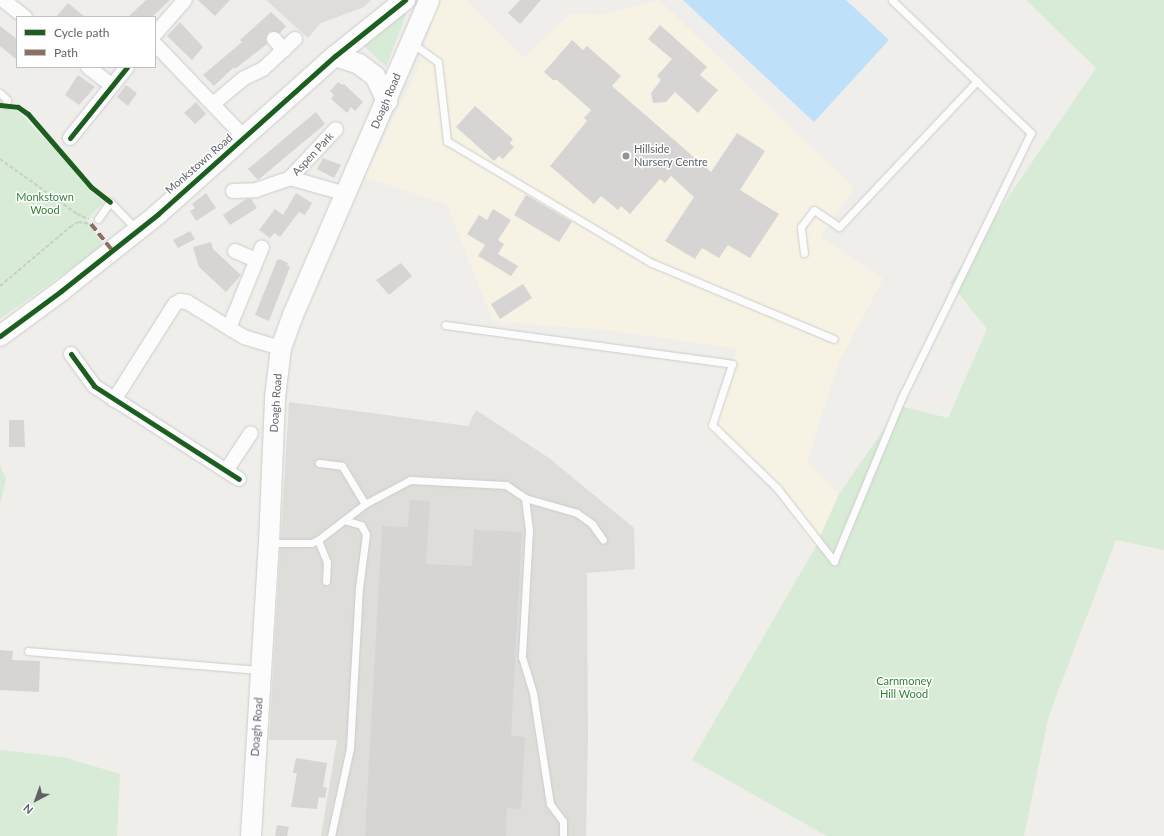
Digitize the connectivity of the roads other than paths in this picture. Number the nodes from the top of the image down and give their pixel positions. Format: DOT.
graph roads {
  1 [pos="3,0"];
  2 [pos="185,0"];
  3 [pos="406,0"];
  4 [pos="429,0"];
  5 [pos="892,0"];
  6 [pos="24,16"];
  7 [pos="156,33"];
  8 [pos="274,39"];
  9 [pos="295,39"];
  10 [pos="412,43"];
  11 [pos="156,45"];
  12 [pos="284,50"];
  13 [pos="335,56"];
  14 [pos="89,68"];
  15 [pos="125,68"];
  16 [pos="977,81"];
  17 [pos="111,85"];
  18 [pos="0,93"];
  19 [pos="387,100"];
  20 [pos="213,104"];
  21 [pos="6,105"];
  22 [pos="336,129"];
  23 [pos="244,137"];
  24 [pos="70,138"];
  25 [pos="290,178"];
  26 [pos="233,191"];
  27 [pos="346,194"];
  28 [pos="98,218"];
  29 [pos="137,230"];
  30 [pos="235,251"];
  31 [pos="804,253"];
  32 [pos="445,325"];
  33 [pos="229,328"];
  34 [pos="0,336"];
  35 [pos="834,339"];
  36 [pos="281,348"];
  37 [pos="71,354"];
  38 [pos="114,400"];
  39 [pos="250,433"];
  40 [pos="319,463"];
  41 [pos="226,471"];
  42 [pos="239,479"];
  43 [pos="525,498"];
  44 [pos="365,504"];
  45 [pos="345,520"];
  46 [pos="318,540"];
  47 [pos="603,540"];
  48 [pos="269,543"];
  49 [pos="326,581"];
  50 [pos="28,651"];
  51 [pos="261,670"];
  52 [pos="251,836"];
  53 [pos="332,836"];
  54 [pos="563,836"];
  1 -- 6 [label="street"];
  2 -- 7 [label="street"];
  3 -- 13 [label="main road, Monkstown Road"];
  4 -- 10 [label="main road, Doagh Road"];
  5 -- 16 [label="lane"];
  8 -- 12 [label="street"];
  9 -- 12 [label="street"];
  10 -- 19 [label="main road, Doagh Road"];
  10 -- 35 [label="lane"];
  11 -- 20 [label="street"];
  12 -- 20 [label="street"];
  13 -- 19 [label="main road"];
  13 -- 23 [label="main road, Monkstown Road"];
  14 -- 17 [label="street"];
  15 -- 17 [label="street"];
  16 -- 31 [label="lane"];
  16 -- 32 [label="lane"];
  17 -- 24 [label="street"];
  18 -- 21 [label="lane"];
  19 -- 27 [label="main road, Doagh Road"];
  20 -- 23 [label="street"];
  22 -- 25 [label="street, Aspen Park"];
  23 -- 29 [label="main road, Monkstown Road"];
  25 -- 26 [label="street, Aspen Park"];
  25 -- 27 [label="street, Aspen Park"];
  27 -- 36 [label="main road, Doagh Road"];
  28 -- 29 [label="lane"];
  29 -- 34 [label="main road, Monkstown Road"];
  30 -- 33 [label="street"];
  33 -- 36 [label="street"];
  33 -- 38 [label="street"];
  36 -- 48 [label="main road, Doagh Road"];
  37 -- 38 [label="street"];
  38 -- 41 [label="street"];
  39 -- 41 [label="street"];
  40 -- 44 [label="lane"];
  41 -- 42 [label="street"];
  43 -- 44 [label="lane"];
  43 -- 47 [label="lane"];
  43 -- 54 [label="lane"];
  44 -- 45 [label="lane"];
  45 -- 46 [label="lane"];
  45 -- 53 [label="lane"];
  46 -- 48 [label="lane"];
  46 -- 49 [label="lane"];
  48 -- 51 [label="main road, Doagh Road"];
  50 -- 51 [label="lane"];
  51 -- 52 [label="main road, Doagh Road"];
}
